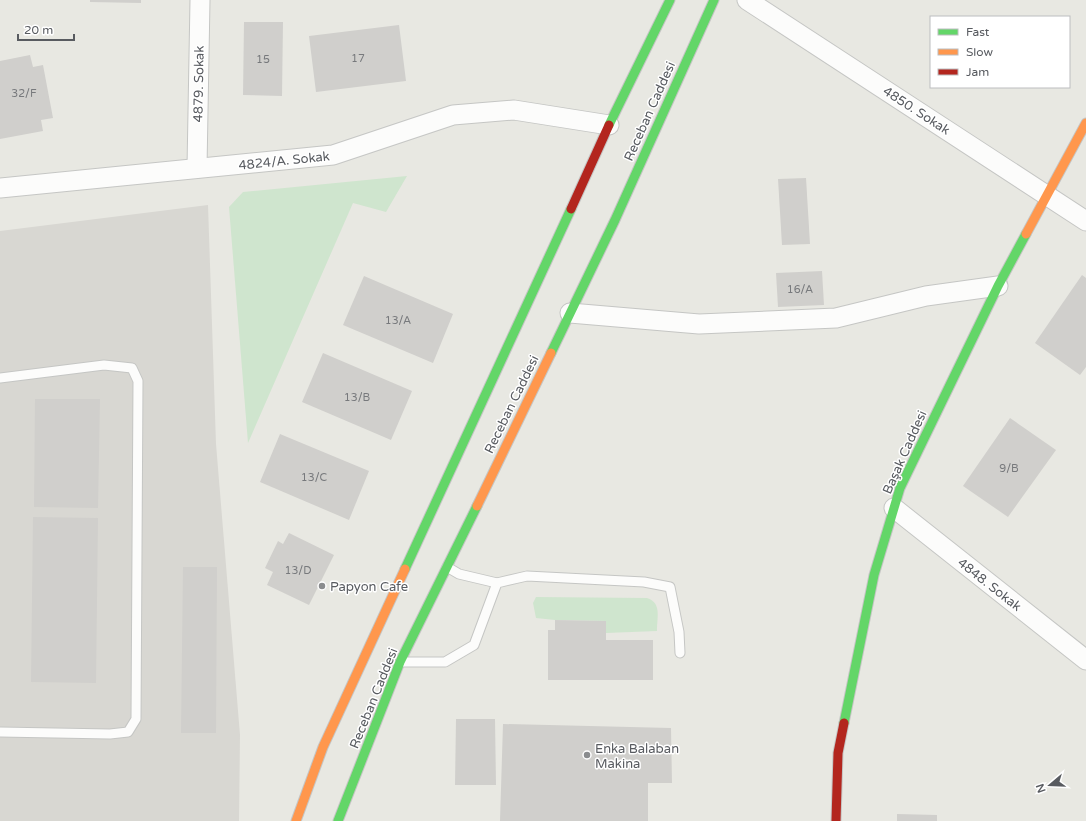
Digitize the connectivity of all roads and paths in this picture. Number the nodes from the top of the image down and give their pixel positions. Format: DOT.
graph roads {
  1 [pos="200,0"];
  2 [pos="670,0"];
  3 [pos="714,0"];
  4 [pos="747,0"];
  5 [pos="1086,123"];
  6 [pos="609,125"];
  7 [pos="196,168"];
  8 [pos="0,188"];
  9 [pos="1047,195"];
  10 [pos="1086,221"];
  11 [pos="998,286"];
  12 [pos="570,313"];
  13 [pos="0,378"];
  14 [pos="894,508"];
  15 [pos="447,567"];
  16 [pos="497,583"];
  17 [pos="680,653"];
  18 [pos="1086,660"];
  19 [pos="400,662"];
  20 [pos="0,732"];
  21 [pos="296,821"];
  22 [pos="338,821"];
  23 [pos="836,821"];
  1 -- 7 [label="street, 4879. Sokak"];
  2 -- 6 [label="main road, Receban Caddesi"];
  3 -- 12 [label="main road, Receban Caddesi"];
  4 -- 9 [label="street, 4850. Sokak"];
  5 -- 9 [label="main road, Başak Caddesi"];
  6 -- 7 [label="street, 4824/A. Sokak"];
  6 -- 21 [label="main road, Receban Caddesi"];
  7 -- 8 [label="street, 4824/A. Sokak"];
  9 -- 10 [label="street, 4850. Sokak"];
  9 -- 11 [label="main road, Başak Caddesi"];
  11 -- 12 [label="street"];
  11 -- 14 [label="main road, Başak Caddesi"];
  12 -- 15 [label="main road, Receban Caddesi"];
  13 -- 20 [label="lane"];
  14 -- 18 [label="street, 4848. Sokak"];
  14 -- 23 [label="main road, Başak Caddesi"];
  15 -- 16 [label="lane"];
  15 -- 19 [label="main road, Receban Caddesi"];
  16 -- 17 [label="lane"];
  16 -- 19 [label="lane"];
  19 -- 22 [label="main road, Receban Caddesi"];
}
